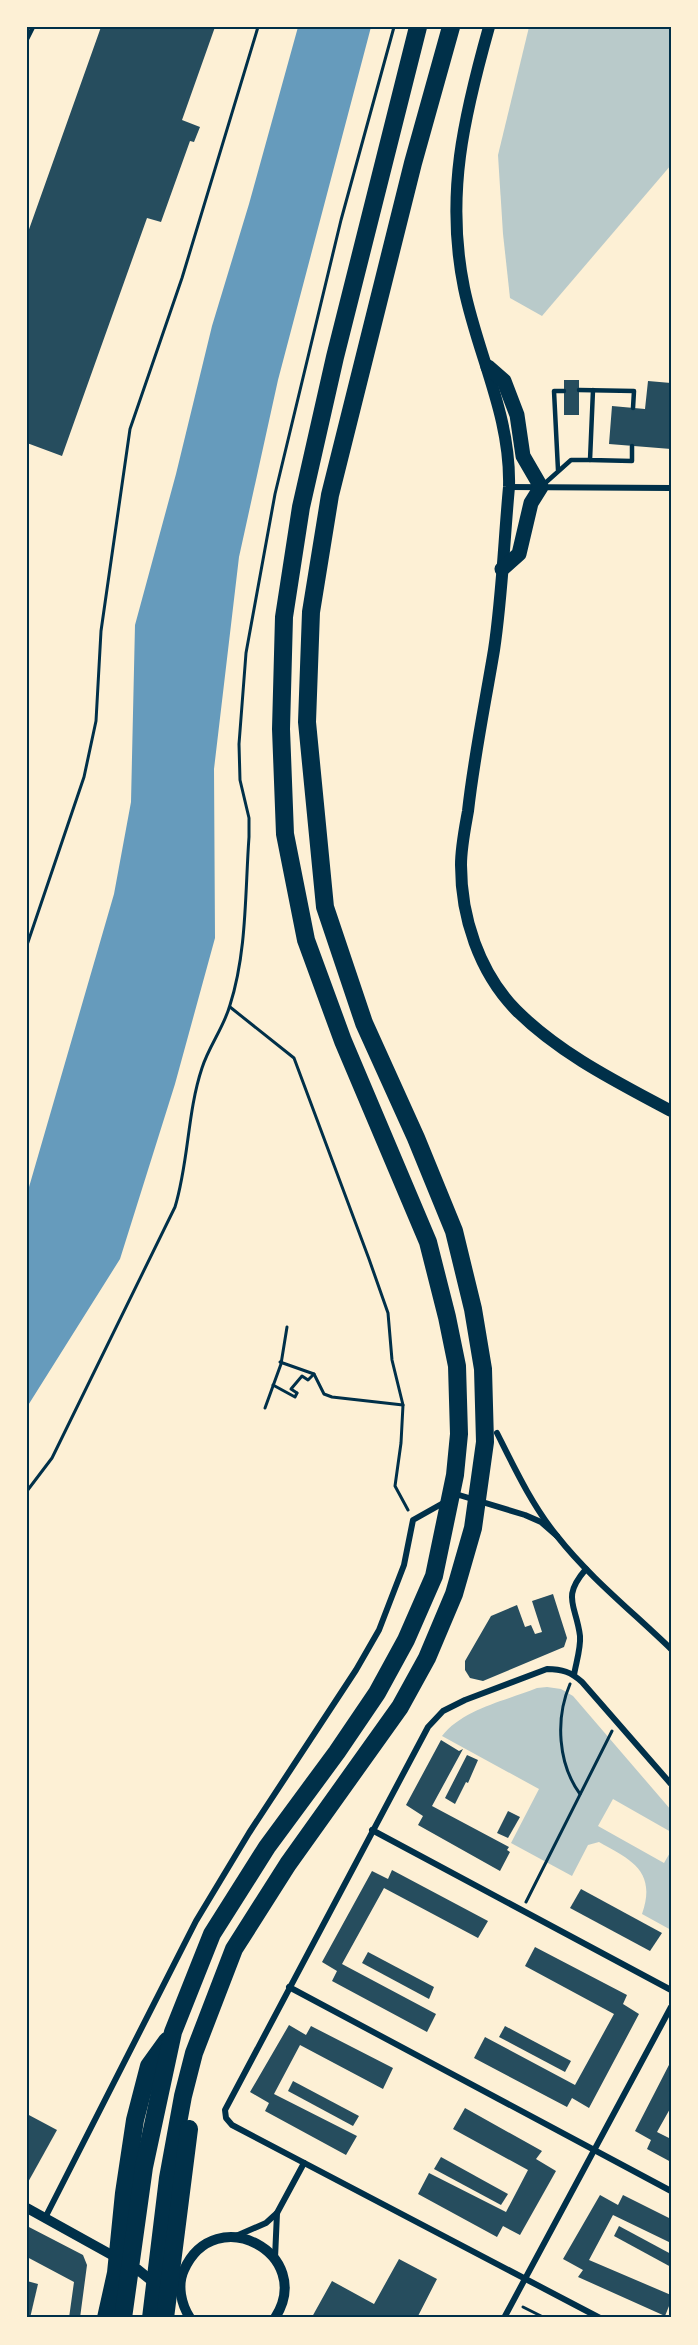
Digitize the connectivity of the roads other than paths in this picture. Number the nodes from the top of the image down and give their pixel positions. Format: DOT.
graph roads {
  1 [pos="33,27"];
  2 [pos="418,27"];
  3 [pos="440,27"];
  4 [pos="451,27"];
  5 [pos="489,27"];
  6 [pos="27,39"];
  7 [pos="413,163"];
  8 [pos="488,367"];
  9 [pos="579,390"];
  10 [pos="593,390"];
  11 [pos="564,391"];
  12 [pos="633,408"];
  13 [pos="632,446"];
  14 [pos="590,460"];
  15 [pos="558,470"];
  16 [pos="541,487"];
  17 [pos="509,488"];
  18 [pos="671,488"];
  19 [pos="502,570"];
  20 [pos="671,1111"];
  21 [pos="497,1433"];
  22 [pos="557,1536"];
  23 [pos="586,1569"];
  24 [pos="671,1649"];
  25 [pos="574,1675"];
  26 [pos="671,1784"];
  27 [pos="372,1830"];
  28 [pos="289,1987"];
  29 [pos="671,1990"];
  30 [pos="671,2007"];
  31 [pos="173,2032"];
  32 [pos="595,2151"];
  33 [pos="304,2163"];
  34 [pos="671,2191"];
  35 [pos="27,2208"];
  36 [pos="277,2213"];
  37 [pos="45,2218"];
  38 [pos="170,2223"];
  39 [pos="235,2236"];
  40 [pos="275,2258"];
  41 [pos="189,2260"];
  42 [pos="137,2269"];
  43 [pos="525,2278"];
  44 [pos="284,2298"];
  45 [pos="182,2303"];
  46 [pos="120,2306"];
  47 [pos="106,2318"];
  48 [pos="151,2318"];
  49 [pos="165,2318"];
  50 [pos="190,2318"];
  51 [pos="275,2318"];
  52 [pos="284,2318"];
  53 [pos="504,2318"];
  54 [pos="600,2318"];
  1 -- 6 [label="lane"];
  2 -- 31 [label="highway"];
  3 -- 7 [label="highway"];
  4 -- 7 [label="highway"];
  5 -- 8 [label="main road"];
  7 -- 38 [label="highway"];
  8 -- 16 [label="main road"];
  8 -- 17 [label="main road"];
  9 -- 10 [label="lane"];
  10 -- 12 [label="lane"];
  10 -- 14 [label="lane"];
  11 -- 15 [label="lane"];
  13 -- 14 [label="lane"];
  14 -- 15 [label="lane"];
  15 -- 16 [label="lane"];
  16 -- 17 [label="street"];
  16 -- 18 [label="street"];
  16 -- 19 [label="main road"];
  17 -- 19 [label="main road"];
  19 -- 20 [label="main road"];
  21 -- 22 [label="street"];
  22 -- 23 [label="street"];
  22 -- 37 [label="street"];
  23 -- 24 [label="street"];
  23 -- 25 [label="street"];
  25 -- 26 [label="street"];
  25 -- 27 [label="street"];
  27 -- 28 [label="street"];
  27 -- 29 [label="street"];
  28 -- 32 [label="street"];
  28 -- 33 [label="street"];
  30 -- 32 [label="street"];
  31 -- 46 [label="highway"];
  31 -- 46 [label="highway"];
  32 -- 34 [label="street"];
  32 -- 43 [label="street"];
  33 -- 36 [label="street"];
  33 -- 43 [label="street"];
  35 -- 37 [label="street"];
  36 -- 39 [label="street"];
  36 -- 40 [label="street"];
  37 -- 42 [label="street"];
  38 -- 48 [label="highway"];
  38 -- 49 [label="highway"];
  39 -- 40 [label="street"];
  39 -- 41 [label="street"];
  40 -- 44 [label="street"];
  41 -- 42 [label="street"];
  41 -- 45 [label="street"];
  42 -- 45 [label="street"];
  43 -- 53 [label="street"];
  43 -- 54 [label="street"];
  44 -- 51 [label="street"];
  44 -- 52 [label="street"];
  45 -- 50 [label="street"];
  46 -- 47 [label="highway"];
}
